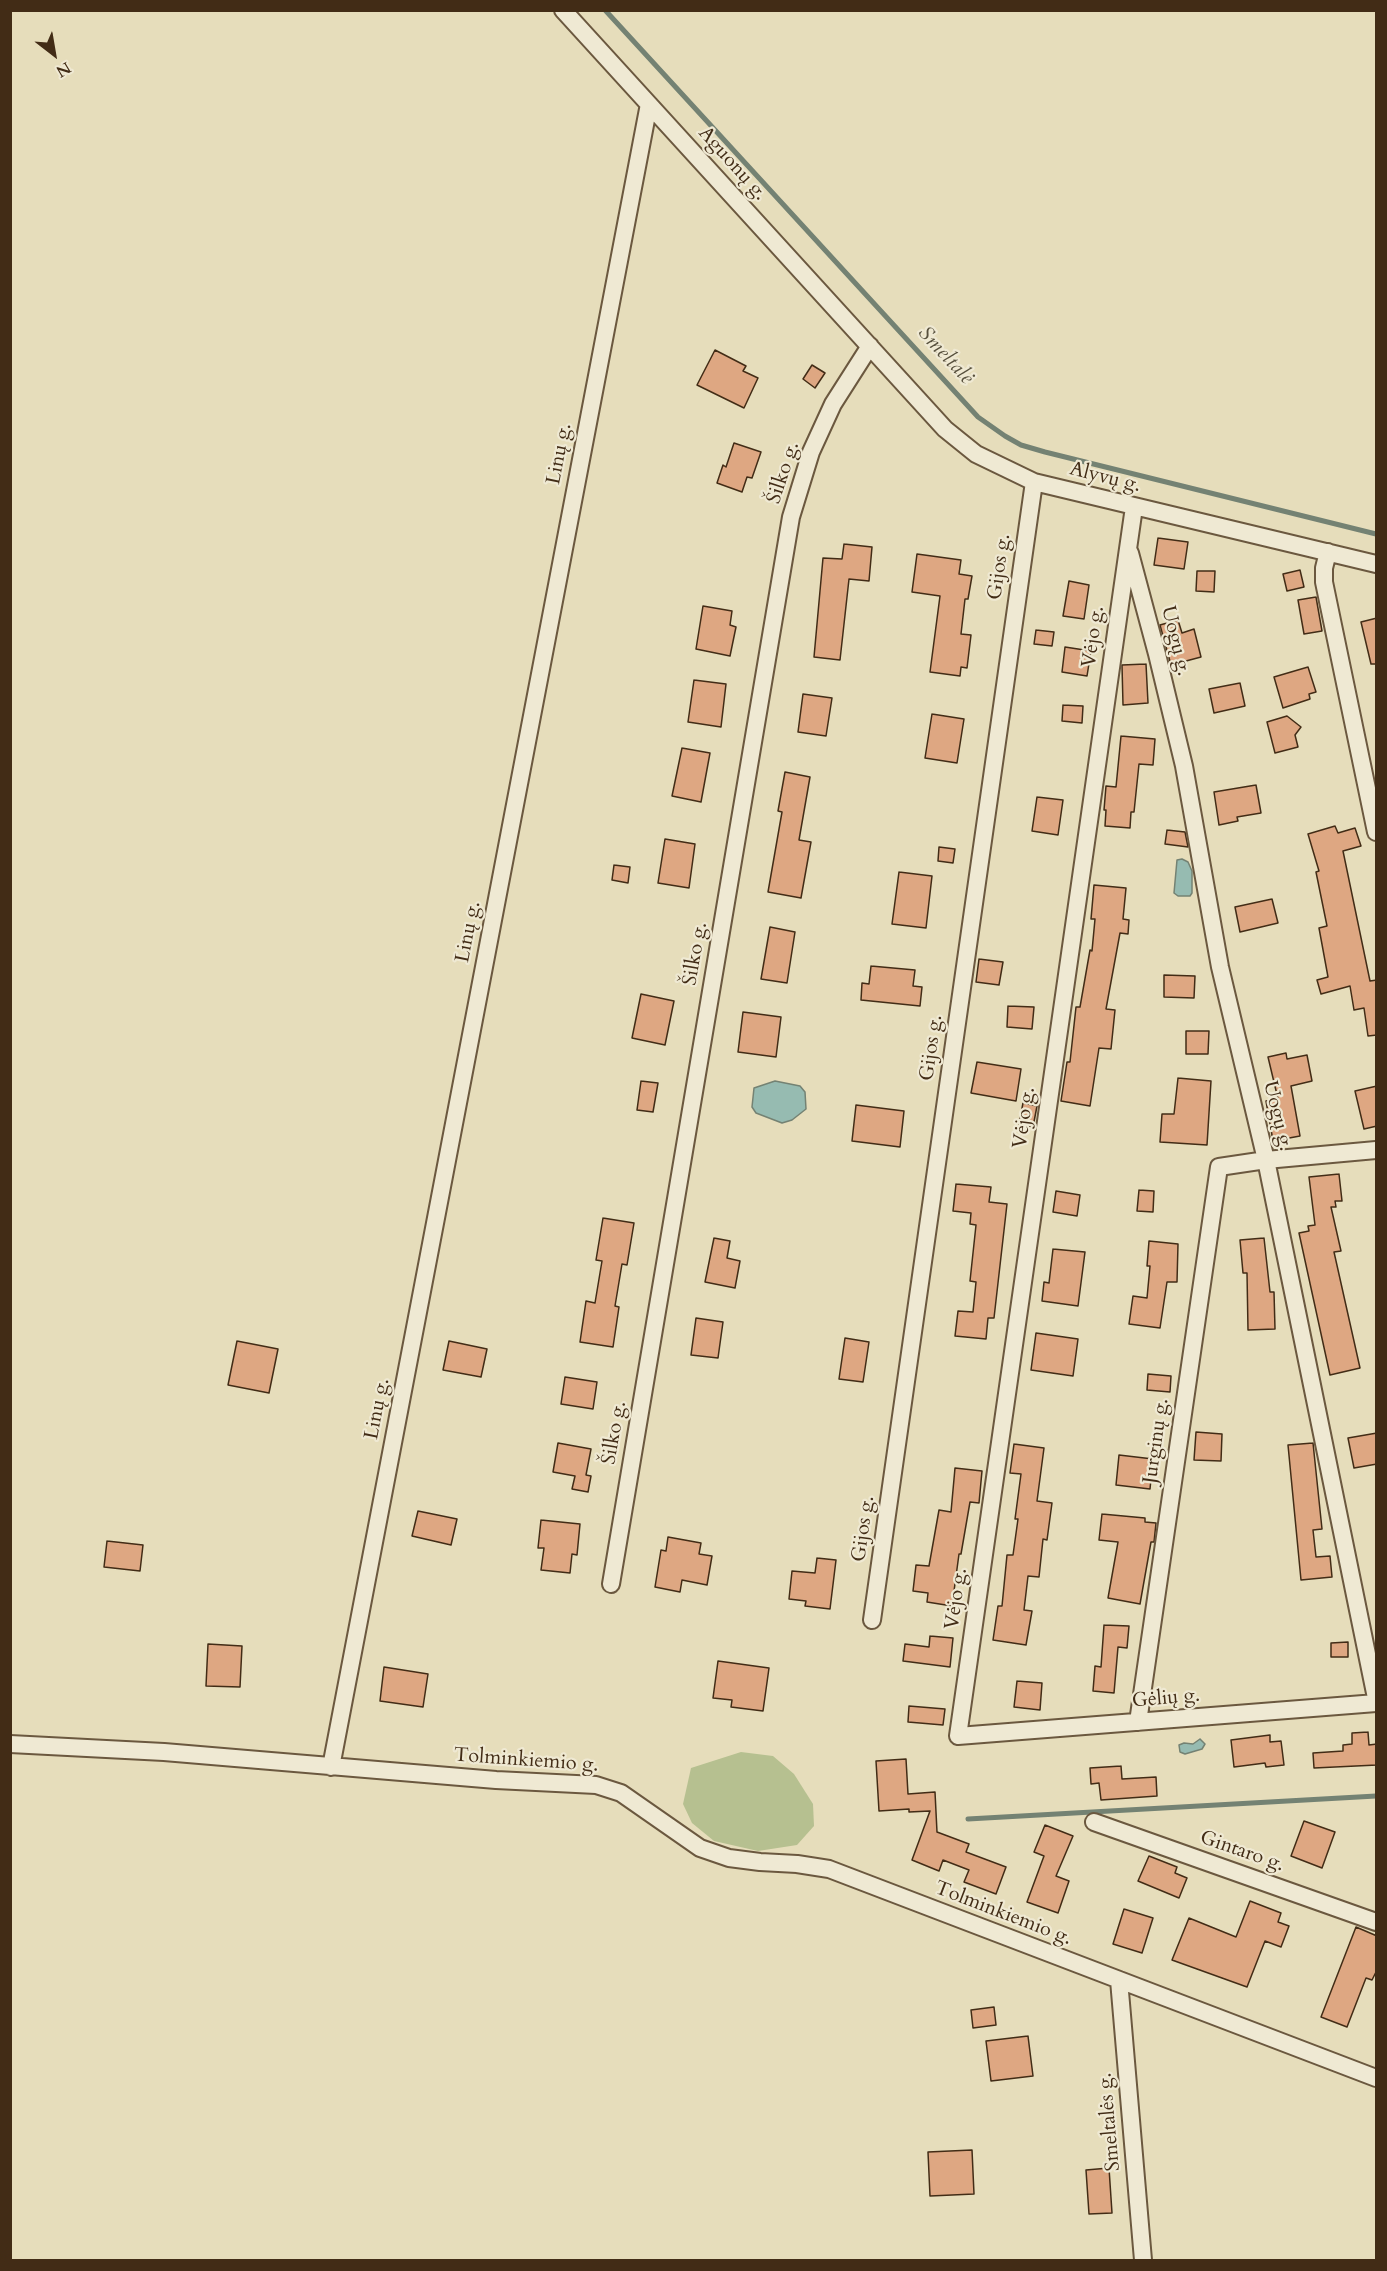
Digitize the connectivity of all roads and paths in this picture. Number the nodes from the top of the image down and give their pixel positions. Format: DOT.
graph roads {
  1 [pos="563,10"];
  2 [pos="649,104"];
  3 [pos="870,346"];
  4 [pos="1034,482"];
  5 [pos="1134,507"];
  6 [pos="1128,547"];
  7 [pos="1328,552"];
  8 [pos="1377,564"];
  9 [pos="1377,832"];
  10 [pos="1377,1150"];
  11 [pos="1266,1160"];
  12 [pos="611,1584"];
  13 [pos="872,1620"];
  14 [pos="1377,1701"];
  15 [pos="1138,1722"];
  16 [pos="958,1736"];
  17 [pos="10,1744"];
  18 [pos="331,1767"];
  19 [pos="1094,1822"];
  20 [pos="1377,1922"];
  21 [pos="1119,1980"];
  22 [pos="1377,2078"];
  23 [pos="1143,2260"];
  1 -- 2 [label="street, Aguonų g."];
  2 -- 3 [label="street, Aguonų g."];
  2 -- 18 [label="street, Linų g."];
  3 -- 4 [label="street, Alyvų g."];
  3 -- 12 [label="street, Šilko g."];
  4 -- 5 [label="street, Alyvų g."];
  4 -- 13 [label="street, Gijos g."];
  5 -- 6 [label="street, Vėjo g."];
  5 -- 7 [label="street, Alyvų g."];
  6 -- 11 [label="street, Uogų g."];
  6 -- 16 [label="street, Vėjo g."];
  7 -- 8 [label="street, Alyvų g."];
  7 -- 9 [label="street"];
  10 -- 11 [label="street"];
  11 -- 14 [label="street, Uogų g."];
  11 -- 15 [label="street, Jurginų g."];
  14 -- 15 [label="street, Gėlių g."];
  15 -- 16 [label="street, Gėlių g."];
  17 -- 18 [label="street, Tolminkiemio g."];
  18 -- 21 [label="street, Tolminkiemio g."];
  19 -- 20 [label="street, Gintaro g."];
  21 -- 22 [label="street, Tolminkiemio g."];
  21 -- 23 [label="street, Smeltalės g."];
}
